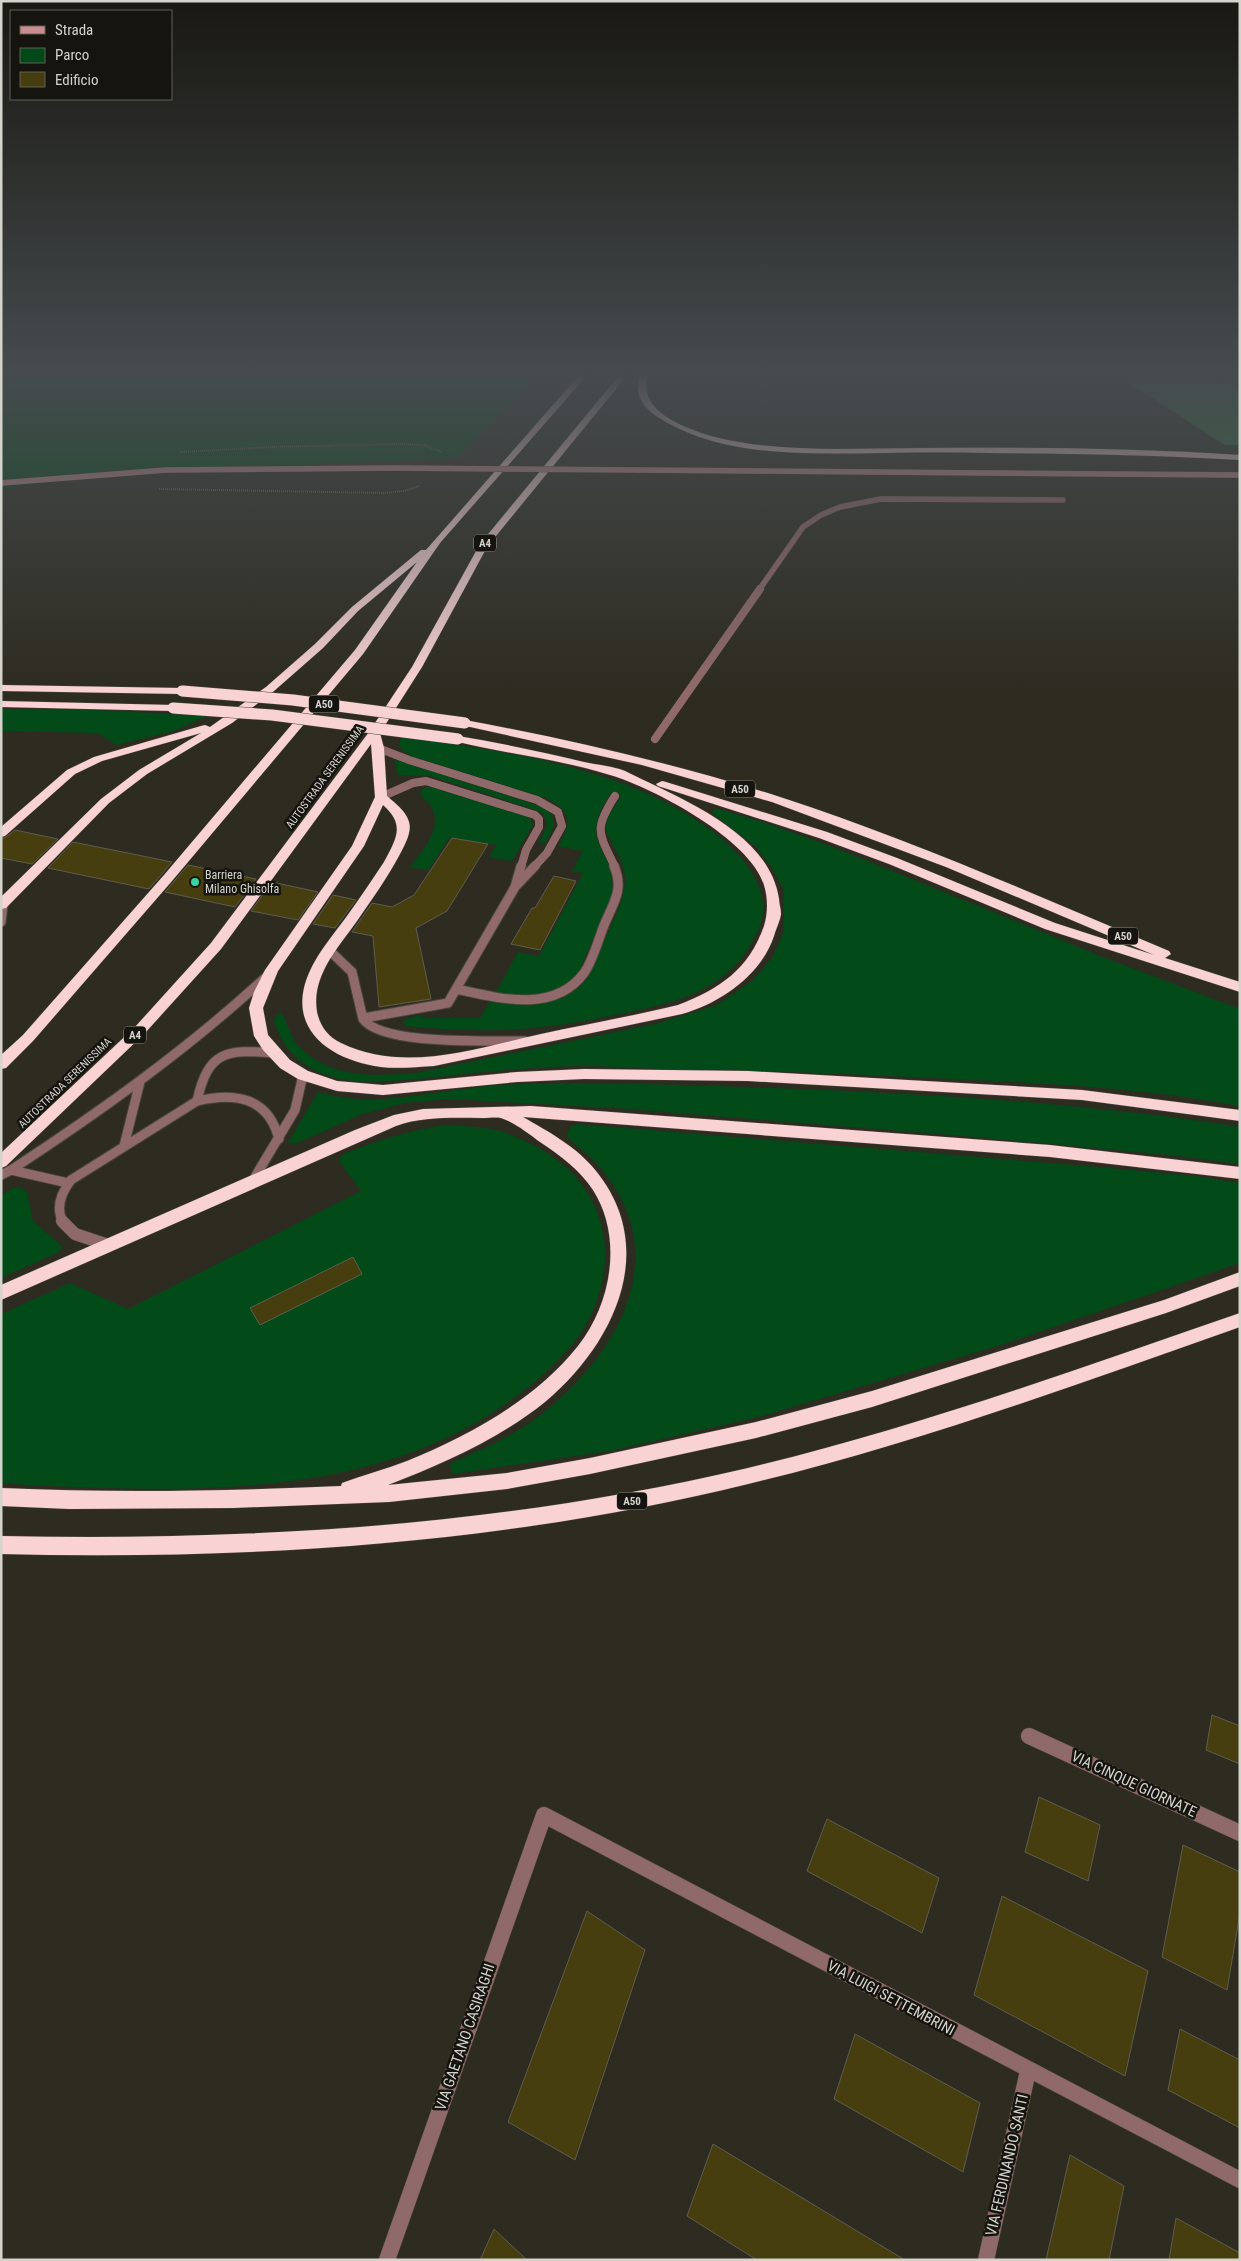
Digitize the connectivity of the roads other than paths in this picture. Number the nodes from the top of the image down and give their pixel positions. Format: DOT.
graph roads {
  1 [pos="48,479"];
  2 [pos="493,479"];
  3 [pos="538,479"];
  4 [pos="1,483"];
  5 [pos="1062,500"];
  6 [pos="437,542"];
  7 [pos="1,688"];
  8 [pos="1,704"];
  9 [pos="228,721"];
  10 [pos="374,733"];
  11 [pos="655,739"];
  12 [pos="378,748"];
  13 [pos="614,772"];
  14 [pos="616,796"];
  15 [pos="381,797"];
  16 [pos="1,833"];
  17 [pos="514,888"];
  18 [pos="2,905"];
  19 [pos="1,922"];
  20 [pos="330,951"];
  21 [pos="272,970"];
  22 [pos="1240,986"];
  23 [pos="456,989"];
  24 [pos="364,1018"];
  25 [pos="531,1041"];
  26 [pos="274,1053"];
  27 [pos="1,1064"];
  28 [pos="303,1075"];
  29 [pos="140,1082"];
  30 [pos="197,1101"];
  31 [pos="506,1114"];
  32 [pos="1240,1116"];
  33 [pos="279,1140"];
  34 [pos="124,1146"];
  35 [pos="1,1162"];
  36 [pos="12,1170"];
  37 [pos="1240,1173"];
  38 [pos="1,1175"];
  39 [pos="252,1182"];
  40 [pos="68,1183"];
  41 [pos="108,1245"];
  42 [pos="1240,1278"];
  43 [pos="1,1293"];
  44 [pos="1240,1320"];
  45 [pos="332,1494"];
  46 [pos="1,1497"];
  47 [pos="1,1545"];
  48 [pos="1029,1736"];
  49 [pos="544,1815"];
  50 [pos="1240,1833"];
  51 [pos="1028,2071"];
  52 [pos="1240,2180"];
  53 [pos="387,2260"];
  54 [pos="986,2260"];
  1 -- 4 [label="street, bridge"];
  2 -- 6 [label="highway"];
  3 -- 10 [label="highway, AUTOSTRADA SERENISSIMA / A4"];
  5 -- 11 [label="street"];
  6 -- 9 [label="highway"];
  6 -- 27 [label="highway"];
  7 -- 22 [label="highway, A50, bridge"];
  8 -- 13 [label="highway, bridge"];
  9 -- 16 [label="highway"];
  9 -- 18 [label="highway"];
  10 -- 12 [label="highway"];
  10 -- 35 [label="highway, AUTOSTRADA SERENISSIMA / A4"];
  12 -- 15 [label="highway"];
  12 -- 17 [label="street"];
  13 -- 22 [label="highway"];
  13 -- 25 [label="highway"];
  14 -- 23 [label="street"];
  15 -- 17 [label="street"];
  15 -- 20 [label="highway"];
  15 -- 21 [label="highway"];
  17 -- 23 [label="street"];
  18 -- 19 [label="street"];
  20 -- 24 [label="street"];
  20 -- 25 [label="highway"];
  21 -- 26 [label="highway"];
  21 -- 29 [label="street"];
  23 -- 24 [label="street"];
  24 -- 25 [label="street"];
  26 -- 28 [label="highway"];
  26 -- 30 [label="street"];
  28 -- 32 [label="highway"];
  28 -- 33 [label="street"];
  29 -- 34 [label="street"];
  29 -- 36 [label="street"];
  30 -- 33 [label="street"];
  30 -- 34 [label="street"];
  31 -- 37 [label="highway"];
  31 -- 39 [label="highway"];
  31 -- 45 [label="highway"];
  33 -- 39 [label="street"];
  34 -- 40 [label="street"];
  36 -- 38 [label="street"];
  36 -- 40 [label="street"];
  39 -- 41 [label="highway"];
  40 -- 41 [label="street"];
  41 -- 43 [label="highway"];
  42 -- 45 [label="highway"];
  44 -- 47 [label="highway, A50"];
  45 -- 46 [label="highway"];
  48 -- 50 [label="street, VIA CINQUE GIORNATE"];
  49 -- 51 [label="street, VIA LUIGI SETTEMBRINI"];
  49 -- 53 [label="street, VIA GAETANO CASIRAGHI"];
  51 -- 52 [label="street, VIA LUIGI SETTEMBRINI"];
  51 -- 54 [label="street, VIA FERDINANDO SANTI"];
}
